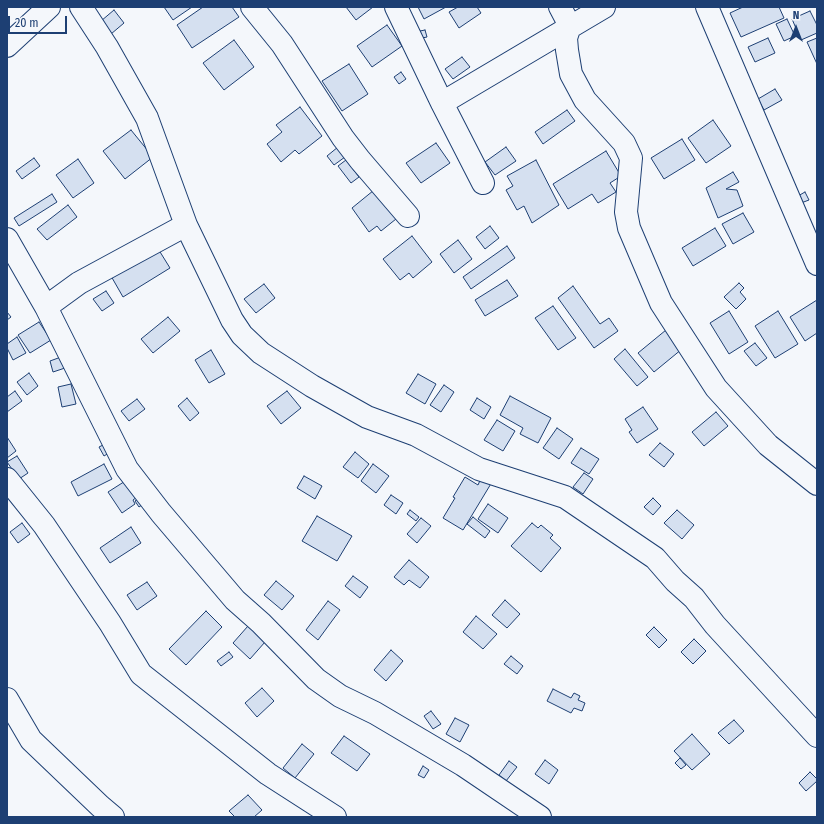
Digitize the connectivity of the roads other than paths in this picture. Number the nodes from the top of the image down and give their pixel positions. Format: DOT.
graph roads {
  1 [pos="49,7"];
  2 [pos="81,7"];
  3 [pos="252,7"];
  4 [pos="396,7"];
  5 [pos="560,7"];
  6 [pos="604,7"];
  7 [pos="707,7"];
  8 [pos="570,26"];
  9 [pos="7,46"];
  10 [pos="442,103"];
  11 [pos="483,182"];
  12 [pos="408,216"];
  13 [pos="186,225"];
  14 [pos="7,239"];
  15 [pos="817,264"];
  16 [pos="46,307"];
  17 [pos="7,479"];
  18 [pos="817,484"];
  19 [pos="7,699"];
  20 [pos="817,736"];
  21 [pos="113,817"];
  22 [pos="335,817"];
  23 [pos="540,817"];
  1 -- 9 [label="street"];
  2 -- 13 [label="street"];
  3 -- 12 [label="street"];
  4 -- 10 [label="street"];
  5 -- 8 [label="street"];
  6 -- 8 [label="street"];
  7 -- 15 [label="street"];
  8 -- 10 [label="street"];
  8 -- 18 [label="street"];
  10 -- 11 [label="street"];
  13 -- 16 [label="street"];
  13 -- 20 [label="street"];
  14 -- 16 [label="street"];
  16 -- 23 [label="street"];
  17 -- 22 [label="street"];
  19 -- 21 [label="street"];
}
